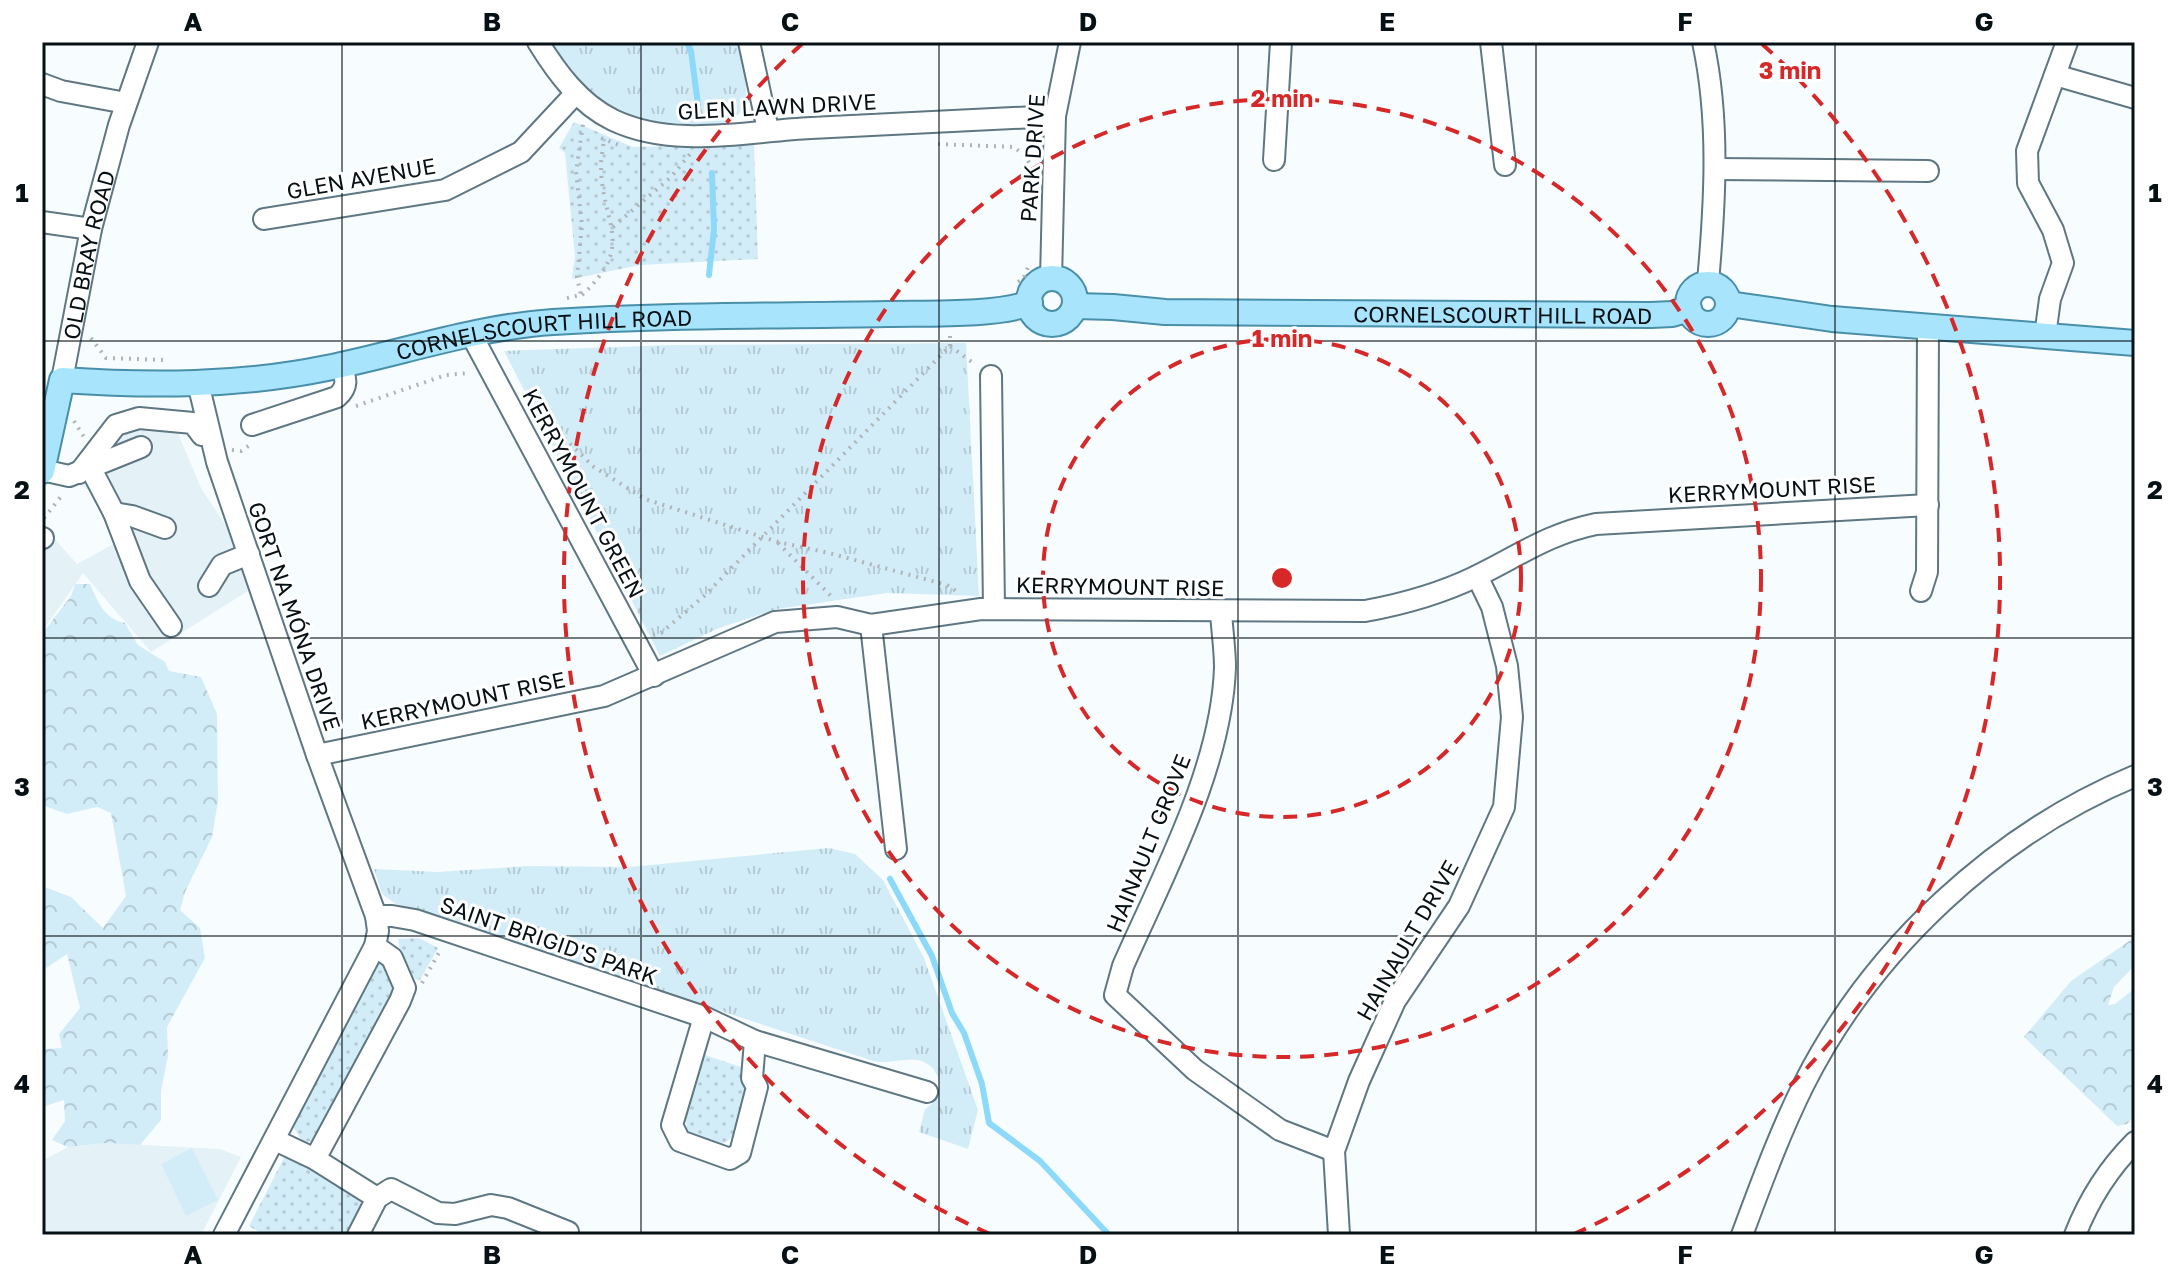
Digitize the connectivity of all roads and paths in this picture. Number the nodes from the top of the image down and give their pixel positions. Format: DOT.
graph roads {
  1 [pos="148,42"];
  2 [pos="538,42"];
  3 [pos="749,42"];
  4 [pos="1070,42"];
  5 [pos="1281,42"];
  6 [pos="1491,42"];
  7 [pos="1703,42"];
  8 [pos="2067,42"];
  9 [pos="2055,75"];
  10 [pos="42,84"];
  11 [pos="581,98"];
  12 [pos="2135,98"];
  13 [pos="126,103"];
  14 [pos="1055,116"];
  15 [pos="610,119"];
  16 [pos="583,124"];
  17 [pos="768,130"];
  18 [pos="604,140"];
  19 [pos="935,144"];
  20 [pos="692,148"];
  21 [pos="631,149"];
  22 [pos="678,154"];
  23 [pos="1274,160"];
  24 [pos="1505,165"];
  25 [pos="1715,169"];
  26 [pos="1928,171"];
  27 [pos="1033,172"];
  28 [pos="264,219"];
  29 [pos="42,222"];
  30 [pos="613,227"];
  31 [pos="91,229"];
  32 [pos="1030,253"];
  33 [pos="1051,279"];
  34 [pos="1708,282"];
  35 [pos="1022,294"];
  36 [pos="581,295"];
  37 [pos="1729,304"];
  38 [pos="1075,306"];
  39 [pos="1689,309"];
  40 [pos="553,311"];
  41 [pos="951,312"];
  42 [pos="1928,328"];
  43 [pos="471,334"];
  44 [pos="88,335"];
  45 [pos="2045,336"];
  46 [pos="2135,343"];
  47 [pos="950,346"];
  48 [pos="169,360"];
  49 [pos="341,365"];
  50 [pos="991,376"];
  51 [pos="62,380"];
  52 [pos="198,383"];
  53 [pos="519,421"];
  54 [pos="252,425"];
  55 [pos="202,435"];
  56 [pos="141,447"];
  57 [pos="42,470"];
  58 [pos="85,471"];
  59 [pos="1928,505"];
  60 [pos="114,513"];
  61 [pos="42,521"];
  62 [pos="165,528"];
  63 [pos="763,537"];
  64 [pos="778,542"];
  65 [pos="249,554"];
  66 [pos="1477,576"];
  67 [pos="209,586"];
  68 [pos="1921,591"];
  69 [pos="987,609"];
  70 [pos="1221,612"];
  71 [pos="837,617"];
  72 [pos="871,625"];
  73 [pos="171,626"];
  74 [pos="636,641"];
  75 [pos="654,676"];
  76 [pos="317,755"];
  77 [pos="2135,776"];
  78 [pos="896,849"];
  79 [pos="376,916"];
  80 [pos="449,932"];
  81 [pos="375,946"];
  82 [pos="405,988"];
  83 [pos="704,1017"];
  84 [pos="755,1041"];
  85 [pos="927,1092"];
  86 [pos="275,1140"];
  87 [pos="2135,1142"];
  88 [pos="1334,1151"];
  89 [pos="315,1159"];
  90 [pos="381,1195"];
  91 [pos="568,1232"];
  92 [pos="231,1233"];
  93 [pos="358,1235"];
  94 [pos="1339,1235"];
  95 [pos="1742,1235"];
  96 [pos="2075,1235"];
  1 -- 13 [label="street, OLD BRAY ROAD"];
  2 -- 11 [label="street, GLEN LAWN DRIVE"];
  3 -- 17 [label="street"];
  4 -- 14 [label="street, PARK DRIVE"];
  5 -- 23 [label="street"];
  6 -- 24 [label="street"];
  7 -- 25 [label="street"];
  8 -- 9 [label="street"];
  9 -- 12 [label="street"];
  9 -- 45 [label="street"];
  10 -- 13 [label="street"];
  11 -- 15 [label="street, GLEN LAWN DRIVE"];
  11 -- 16 [label="path"];
  11 -- 28 [label="street, GLEN AVENUE"];
  13 -- 31 [label="street, OLD BRAY ROAD"];
  14 -- 17 [label="street, GLEN LAWN DRIVE"];
  14 -- 33 [label="street, PARK DRIVE"];
  15 -- 18 [label="path"];
  15 -- 20 [label="street, GLEN LAWN DRIVE"];
  16 -- 18 [label="path"];
  16 -- 36 [label="path"];
  17 -- 20 [label="street, GLEN LAWN DRIVE"];
  18 -- 21 [label="path"];
  18 -- 30 [label="path"];
  19 -- 27 [label="path"];
  20 -- 22 [label="path"];
  20 -- 30 [label="path"];
  25 -- 26 [label="street"];
  25 -- 34 [label="street"];
  29 -- 31 [label="street"];
  30 -- 36 [label="path"];
  31 -- 51 [label="street, OLD BRAY ROAD"];
  32 -- 35 [label="path"];
  33 -- 35 [label="main road"];
  33 -- 38 [label="main road"];
  34 -- 37 [label="main road"];
  34 -- 39 [label="main road"];
  35 -- 38 [label="main road"];
  35 -- 41 [label="main road, CORNELSCOURT HILL ROAD"];
  36 -- 40 [label="path"];
  36 -- 40 [label="path"];
  37 -- 39 [label="main road, CORNELSCOURT HILL ROAD"];
  37 -- 42 [label="main road"];
  38 -- 39 [label="main road, CORNELSCOURT HILL ROAD"];
  40 -- 41 [label="main road, CORNELSCOURT HILL ROAD"];
  40 -- 43 [label="main road, CORNELSCOURT HILL ROAD"];
  41 -- 47 [label="path"];
  42 -- 45 [label="main road"];
  42 -- 59 [label="street"];
  43 -- 49 [label="main road, CORNELSCOURT HILL ROAD"];
  43 -- 53 [label="street, KERRYMOUNT GREEN"];
  44 -- 48 [label="path"];
  45 -- 46 [label="main road"];
  47 -- 50 [label="path"];
  47 -- 63 [label="path"];
  49 -- 52 [label="main road, CORNELSCOURT HILL ROAD"];
  49 -- 54 [label="street"];
  50 -- 69 [label="street"];
  51 -- 52 [label="main road, CORNELSCOURT HILL ROAD"];
  51 -- 57 [label="main road, OLD BRAY ROAD"];
  52 -- 65 [label="street, GORT NA MÓNA DRIVE"];
  53 -- 63 [label="path"];
  53 -- 74 [label="street, KERRYMOUNT GREEN"];
  55 -- 58 [label="street"];
  56 -- 58 [label="street"];
  57 -- 58 [label="street"];
  58 -- 60 [label="street"];
  58 -- 61 [label="path"];
  59 -- 66 [label="street, KERRYMOUNT RISE"];
  59 -- 68 [label="street"];
  60 -- 62 [label="street"];
  60 -- 73 [label="street"];
  63 -- 64 [label="path"];
  63 -- 74 [label="path"];
  64 -- 69 [label="path"];
  64 -- 71 [label="path"];
  65 -- 67 [label="street"];
  65 -- 76 [label="street, GORT NA MÓNA DRIVE"];
  66 -- 70 [label="street, KERRYMOUNT RISE"];
  66 -- 88 [label="street, HAINAULT DRIVE"];
  69 -- 70 [label="street, KERRYMOUNT RISE"];
  69 -- 72 [label="street, KERRYMOUNT RISE"];
  70 -- 88 [label="street, HAINAULT GROVE"];
  71 -- 72 [label="street, KERRYMOUNT RISE"];
  71 -- 75 [label="street, KERRYMOUNT RISE"];
  72 -- 78 [label="street"];
  74 -- 75 [label="street, KERRYMOUNT GREEN"];
  75 -- 76 [label="street, KERRYMOUNT RISE"];
  76 -- 79 [label="street, GORT NA MÓNA DRIVE"];
  77 -- 95 [label="street"];
  79 -- 80 [label="street, SAINT BRIGID'S PARK"];
  79 -- 81 [label="street"];
  80 -- 82 [label="path"];
  80 -- 83 [label="street, SAINT BRIGID'S PARK"];
  81 -- 82 [label="street"];
  81 -- 86 [label="street"];
  82 -- 89 [label="street"];
  83 -- 84 [label="street, SAINT BRIGID'S PARK"];
  83 -- 84 [label="street"];
  84 -- 85 [label="street, SAINT BRIGID'S PARK"];
  86 -- 89 [label="street"];
  86 -- 92 [label="street"];
  87 -- 96 [label="street"];
  88 -- 94 [label="street, HAINAULT DRIVE"];
  89 -- 90 [label="street"];
  90 -- 91 [label="street"];
  90 -- 93 [label="street"];
}
